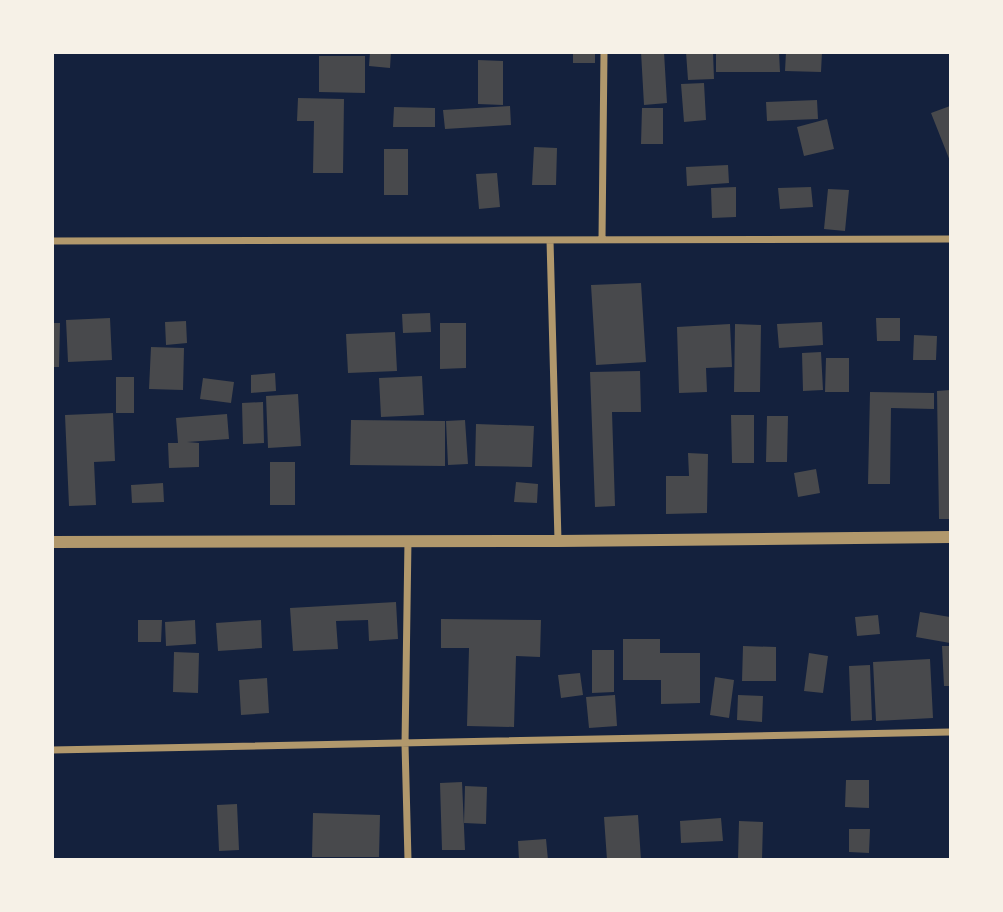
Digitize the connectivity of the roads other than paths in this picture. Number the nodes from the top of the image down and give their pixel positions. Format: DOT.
graph roads {
  1 [pos="604,52"];
  2 [pos="601,239"];
  3 [pos="950,239"];
  4 [pos="550,240"];
  5 [pos="52,241"];
  6 [pos="950,537"];
  7 [pos="408,540"];
  8 [pos="558,541"];
  9 [pos="52,542"];
  10 [pos="950,732"];
  11 [pos="405,744"];
  12 [pos="52,750"];
  13 [pos="408,859"];
  1 -- 2 [label="street"];
  2 -- 3 [label="street"];
  2 -- 4 [label="street"];
  4 -- 5 [label="street"];
  4 -- 8 [label="street"];
  6 -- 8 [label="street"];
  7 -- 8 [label="street"];
  7 -- 9 [label="street"];
  7 -- 11 [label="street"];
  10 -- 11 [label="street"];
  11 -- 12 [label="street"];
  11 -- 13 [label="street"];
}
